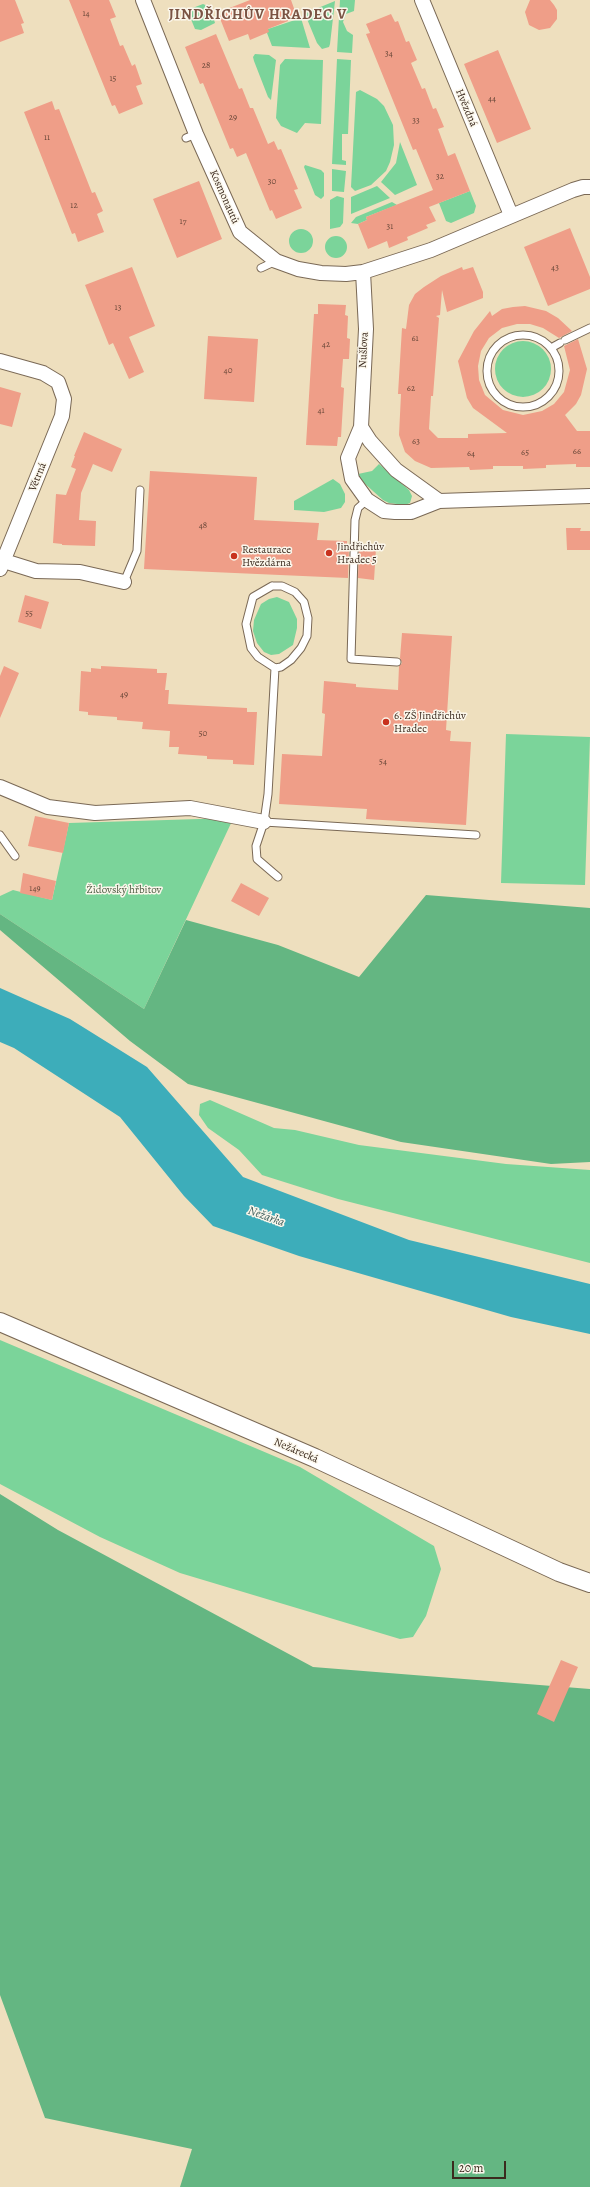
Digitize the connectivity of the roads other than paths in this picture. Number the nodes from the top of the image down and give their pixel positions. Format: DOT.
graph roads {
  1 [pos="143,0"];
  2 [pos="422,0"];
  3 [pos="590,187"];
  4 [pos="511,215"];
  5 [pos="276,261"];
  6 [pos="261,268"];
  7 [pos="363,272"];
  8 [pos="590,328"];
  9 [pos="551,348"];
  10 [pos="0,361"];
  11 [pos="361,427"];
  12 [pos="140,490"];
  13 [pos="590,496"];
  14 [pos="368,500"];
  15 [pos="438,501"];
  16 [pos="2,565"];
  17 [pos="124,582"];
  18 [pos="397,662"];
  19 [pos="275,668"];
  20 [pos="0,786"];
  21 [pos="264,822"];
  22 [pos="0,835"];
  23 [pos="476,835"];
  24 [pos="15,856"];
  25 [pos="278,877"];
  26 [pos="0,1322"];
  27 [pos="590,1583"];
  1 -- 5 [label="street, Kosmonautů"];
  2 -- 4 [label="street, Hvězdná"];
  3 -- 4 [label="street"];
  4 -- 7 [label="street, Kosmonautů"];
  5 -- 6 [label="lane"];
  5 -- 7 [label="street, Kosmonautů"];
  7 -- 11 [label="street, Nušlova"];
  8 -- 9 [label="lane"];
  9 -- 9 [label="lane"];
  10 -- 16 [label="street, Větrná"];
  11 -- 14 [label="street, Nušlova"];
  11 -- 15 [label="street"];
  12 -- 17 [label="lane"];
  13 -- 15 [label="street"];
  14 -- 15 [label="street, Nušlova"];
  14 -- 18 [label="lane"];
  16 -- 17 [label="street"];
  19 -- 19 [label="lane"];
  19 -- 21 [label="lane"];
  20 -- 21 [label="street"];
  21 -- 23 [label="lane"];
  21 -- 25 [label="lane"];
  22 -- 24 [label="lane"];
  26 -- 27 [label="street, Nežárecká"];
}
